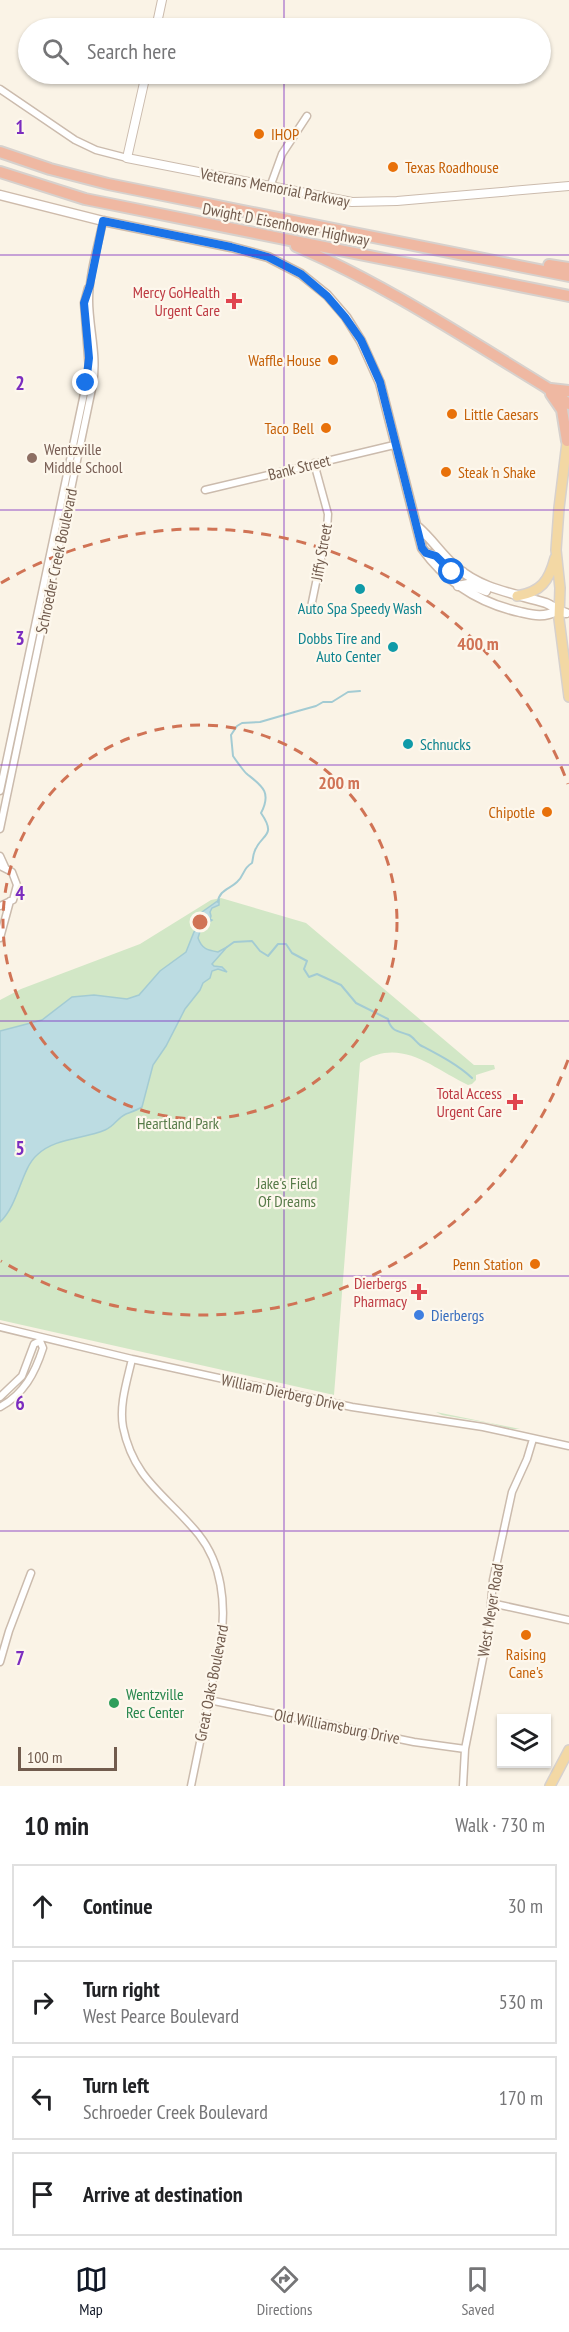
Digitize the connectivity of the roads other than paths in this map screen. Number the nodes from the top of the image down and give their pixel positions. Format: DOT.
graph roads {
  1 [pos="162,0"];
  2 [pos="158,18"];
  3 [pos="144,84"];
  4 [pos="0,89"];
  5 [pos="307,116"];
  6 [pos="0,152"];
  7 [pos="127,158"];
  8 [pos="0,172"];
  9 [pos="569,186"];
  10 [pos="270,187"];
  11 [pos="0,195"];
  12 [pos="103,221"];
  13 [pos="274,237"];
  14 [pos="404,244"];
  15 [pos="569,268"];
  16 [pos="569,276"];
  17 [pos="569,296"];
  18 [pos="89,329"];
  19 [pos="546,387"];
  20 [pos="569,392"];
  21 [pos="569,404"];
  22 [pos="569,429"];
  23 [pos="567,441"];
  24 [pos="394,445"];
  25 [pos="314,463"];
  26 [pos="205,490"];
  27 [pos="418,526"];
  28 [pos="556,550"];
  29 [pos="426,553"];
  30 [pos="464,572"];
  31 [pos="458,586"];
  32 [pos="515,596"];
  33 [pos="311,607"];
  34 [pos="562,612"];
  35 [pos="569,697"];
  36 [pos="0,790"];
  37 [pos="0,829"];
  38 [pos="0,856"];
  39 [pos="2,866"];
  40 [pos="10,901"];
  41 [pos="0,906"];
  42 [pos="0,938"];
  43 [pos="0,1328"];
  44 [pos="40,1339"];
  45 [pos="132,1359"];
  46 [pos="0,1397"];
  47 [pos="0,1407"];
  48 [pos="534,1439"];
  49 [pos="569,1446"];
  50 [pos="31,1573"];
  51 [pos="492,1603"];
  52 [pos="569,1620"];
  53 [pos="4,1636"];
  54 [pos="0,1662"];
  55 [pos="209,1701"];
  56 [pos="465,1749"];
  57 [pos="569,1750"];
  58 [pos="190,1786"];
  59 [pos="463,1786"];
  60 [pos="550,1786"];
  1 -- 2 [label="street"];
  3 -- 7 [label="street"];
  4 -- 7 [label="street, Veterans Memorial Parkway"];
  5 -- 10 [label="street"];
  6 -- 14 [label="highway, Dwight D Eisenhower Highway"];
  7 -- 10 [label="street, Veterans Memorial Parkway"];
  8 -- 13 [label="highway, Dwight D Eisenhower Highway"];
  9 -- 10 [label="street, Veterans Memorial Parkway"];
  11 -- 12 [label="main road"];
  12 -- 18 [label="street, Schroeder Creek Boulevard"];
  12 -- 24 [label="main road"];
  13 -- 17 [label="highway, Dwight D Eisenhower Highway"];
  13 -- 19 [label="highway"];
  14 -- 15 [label="highway"];
  14 -- 16 [label="highway, Dwight D Eisenhower Highway"];
  18 -- 36 [label="street, Schroeder Creek Boulevard"];
  18 -- 37 [label="street, Schroeder Creek Boulevard"];
  19 -- 20 [label="highway"];
  19 -- 21 [label="highway"];
  19 -- 23 [label="highway"];
  22 -- 23 [label="main road"];
  23 -- 28 [label="main road"];
  24 -- 25 [label="street, Bank Street"];
  24 -- 27 [label="main road"];
  25 -- 26 [label="street, Bank Street"];
  25 -- 33 [label="street, Jiffy Street"];
  27 -- 29 [label="main road"];
  27 -- 30 [label="main road"];
  28 -- 32 [label="main road"];
  28 -- 34 [label="main road"];
  29 -- 30 [label="main road"];
  29 -- 31 [label="main road"];
  30 -- 32 [label="main road"];
  31 -- 32 [label="main road"];
  31 -- 34 [label="main road"];
  32 -- 34 [label="main road"];
  34 -- 35 [label="main road"];
  38 -- 39 [label="street"];
  39 -- 40 [label="street"];
  40 -- 41 [label="street"];
  40 -- 42 [label="street"];
  43 -- 44 [label="street, William Dierberg Drive"];
  44 -- 45 [label="street, William Dierberg Drive"];
  44 -- 46 [label="street"];
  44 -- 47 [label="street"];
  45 -- 48 [label="street, William Dierberg Drive"];
  45 -- 55 [label="street, Great Oaks Boulevard"];
  48 -- 49 [label="street, William Dierberg Drive"];
  48 -- 51 [label="street, West Meyer Road"];
  50 -- 53 [label="street"];
  51 -- 52 [label="street"];
  51 -- 56 [label="street, West Meyer Road"];
  53 -- 54 [label="street"];
  55 -- 56 [label="street, Old Williamsburg Drive"];
  55 -- 58 [label="street, Great Oaks Boulevard"];
  56 -- 59 [label="street, West Meyer Road"];
  57 -- 60 [label="main road"];
}
